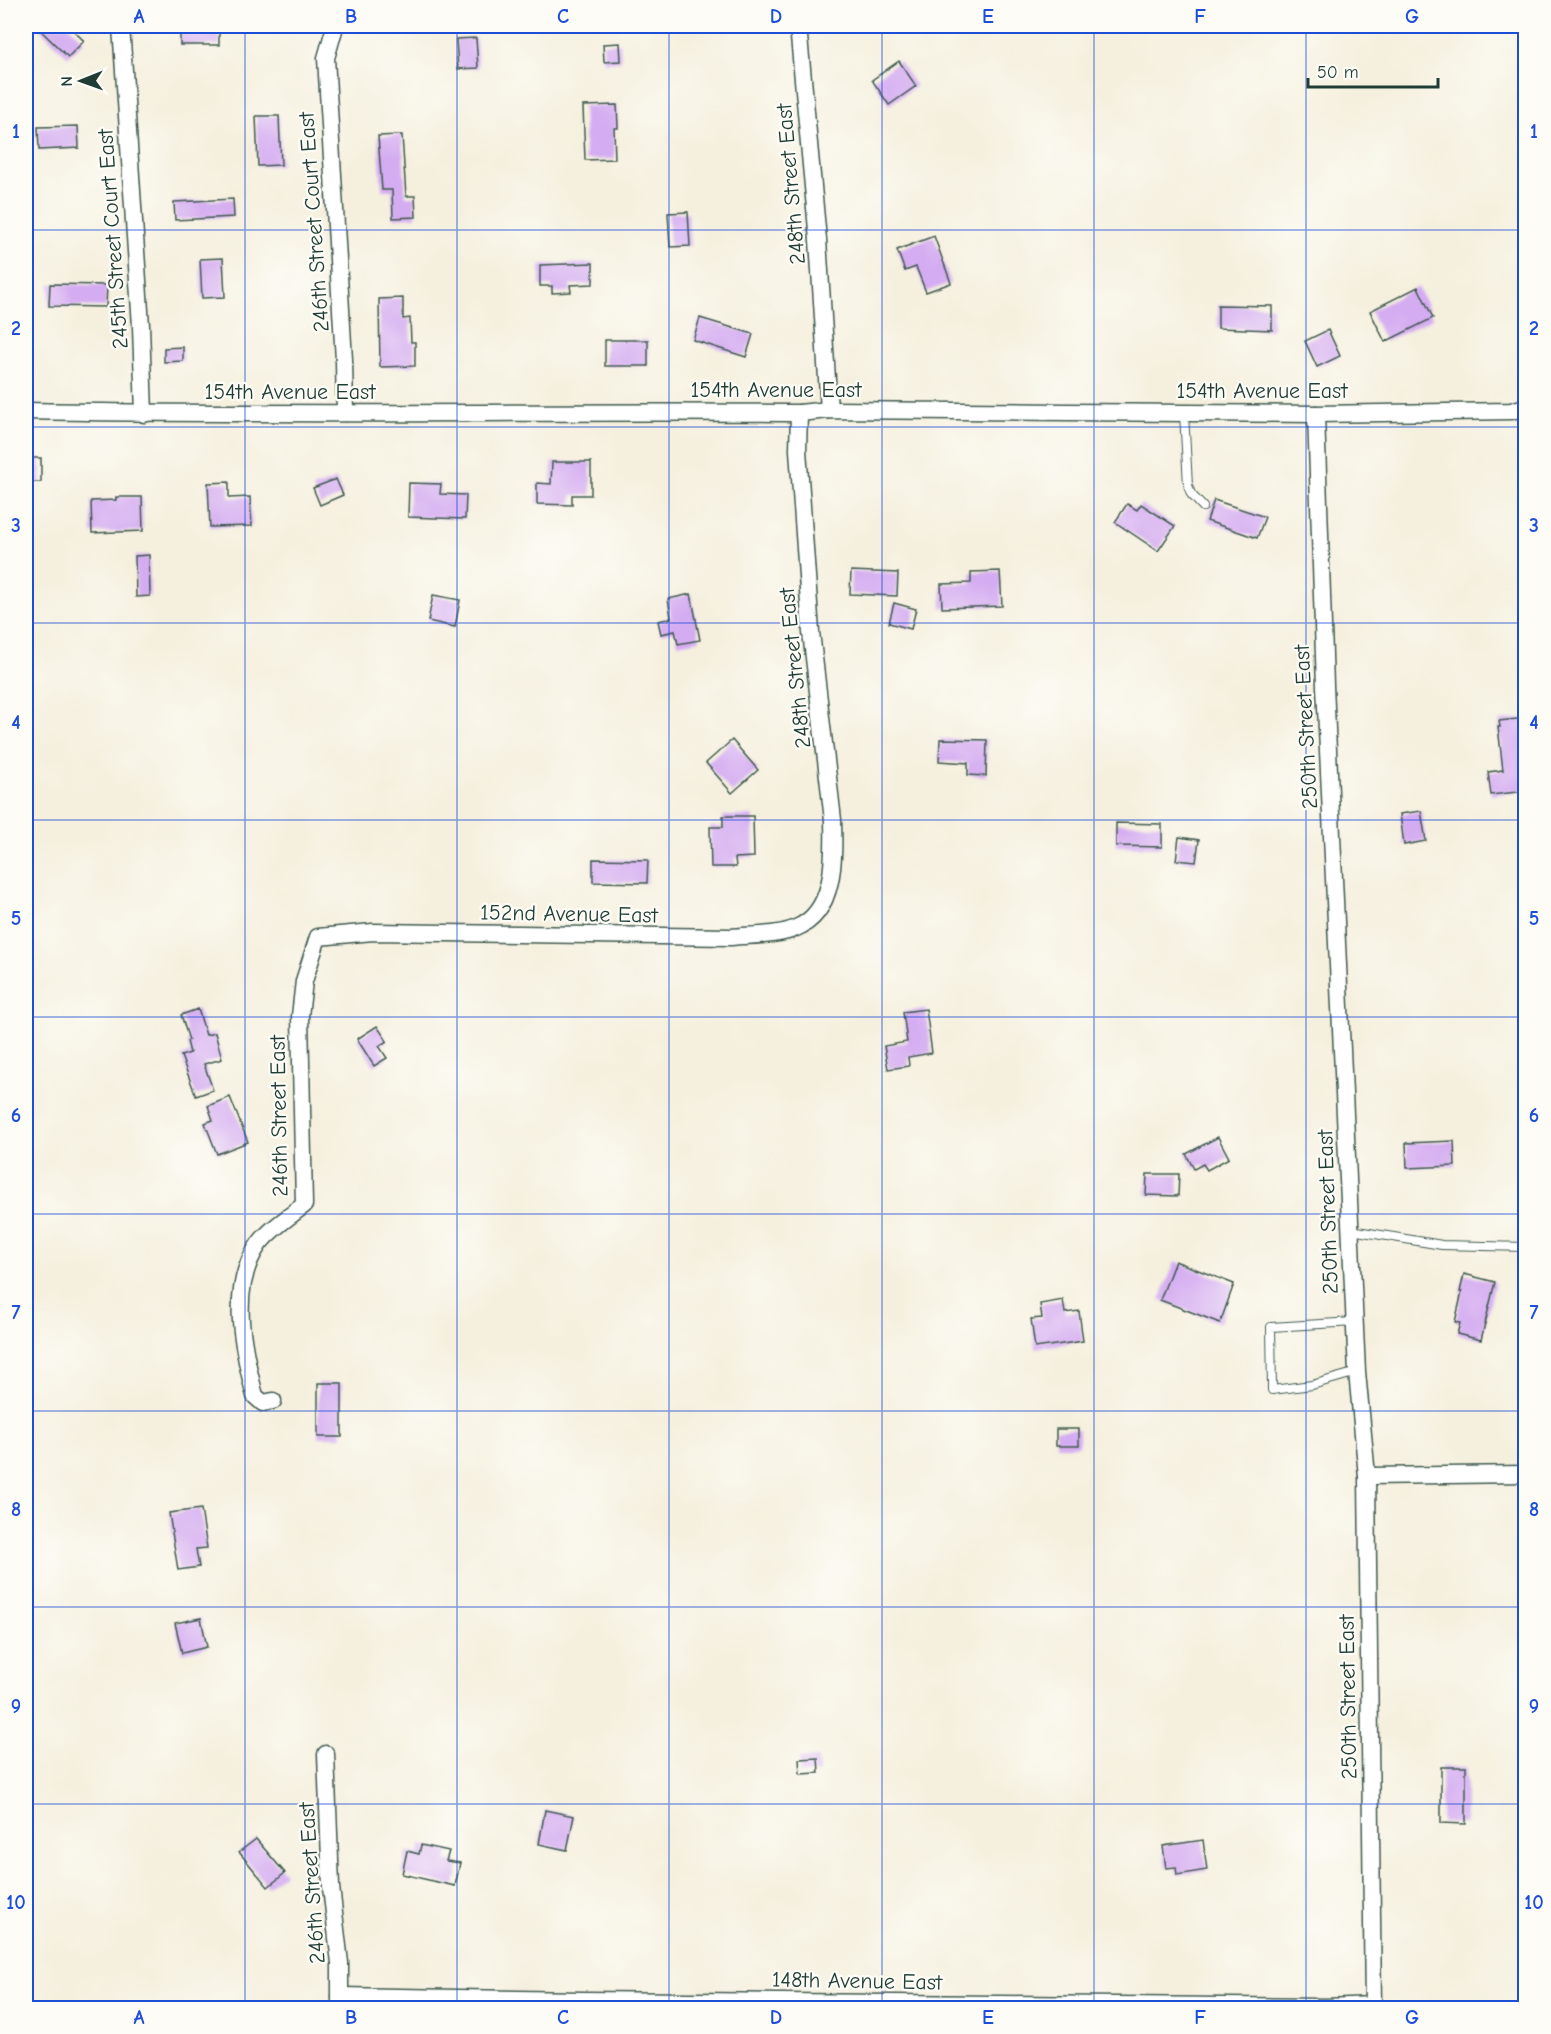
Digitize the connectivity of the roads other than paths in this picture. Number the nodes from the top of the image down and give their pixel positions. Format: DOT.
graph roads {
  1 [pos="121,26"];
  2 [pos="798,26"];
  3 [pos="334,30"];
  4 [pos="1526,405"];
  5 [pos="829,410"];
  6 [pos="26,411"];
  7 [pos="345,413"];
  8 [pos="799,413"];
  9 [pos="1184,413"];
  10 [pos="144,414"];
  11 [pos="1316,414"];
  12 [pos="1203,507"];
  13 [pos="815,915"];
  14 [pos="318,937"];
  15 [pos="1350,1230"];
  16 [pos="1526,1247"];
  17 [pos="1354,1322"];
  18 [pos="1357,1372"];
  19 [pos="273,1401"];
  20 [pos="1526,1474"];
  21 [pos="1367,1476"];
  22 [pos="326,1754"];
  23 [pos="340,2002"];
  24 [pos="1373,2007"];
  1 -- 10 [label="street, 245th Street Court East"];
  2 -- 5 [label="street, 248th Street East"];
  3 -- 7 [label="street, 246th Street Court East"];
  4 -- 11 [label="street, 154th Avenue East"];
  5 -- 8 [label="street, 154th Avenue East"];
  5 -- 9 [label="street, 154th Avenue East"];
  6 -- 10 [label="street, 154th Avenue East"];
  7 -- 8 [label="street, 154th Avenue East"];
  7 -- 10 [label="street, 154th Avenue East"];
  8 -- 13 [label="street, 248th Street East"];
  9 -- 11 [label="street, 154th Avenue East"];
  9 -- 12 [label="lane"];
  11 -- 15 [label="street, 250th Street East"];
  13 -- 14 [label="street, 152nd Avenue East"];
  14 -- 19 [label="street, 246th Street East"];
  15 -- 16 [label="lane"];
  15 -- 17 [label="street, 250th Street East"];
  17 -- 18 [label="street, 250th Street East"];
  17 -- 18 [label="lane"];
  18 -- 21 [label="street, 250th Street East"];
  20 -- 21 [label="street"];
  21 -- 24 [label="street, 250th Street East"];
  22 -- 23 [label="street, 246th Street East"];
  23 -- 24 [label="street, 148th Avenue East"];
}
